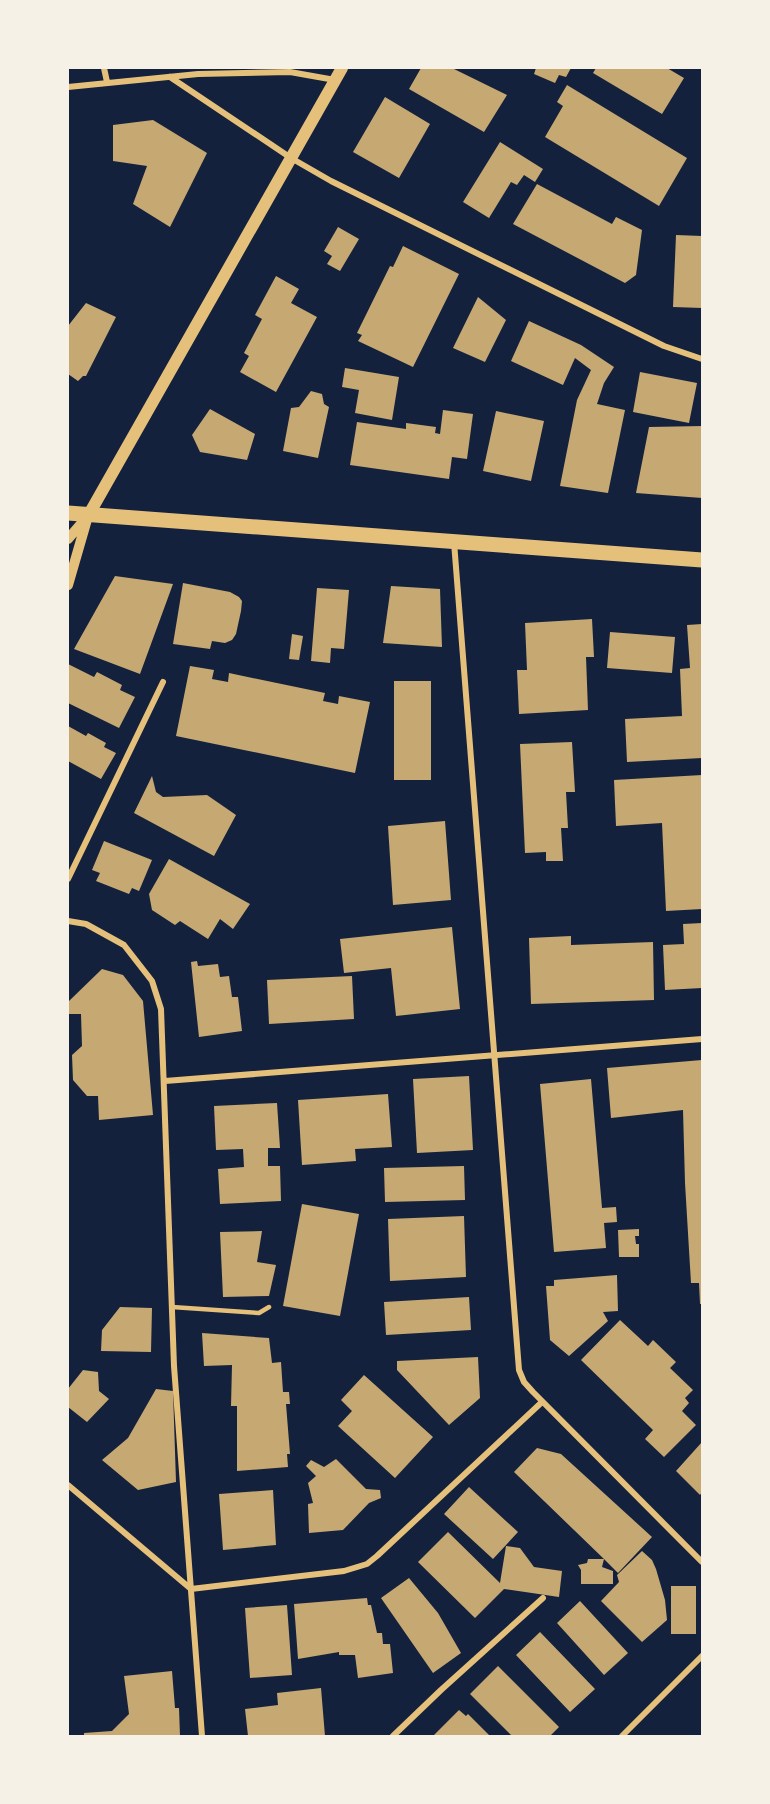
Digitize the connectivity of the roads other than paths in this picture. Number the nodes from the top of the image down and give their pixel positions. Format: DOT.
graph roads {
  1 [pos="104,68"];
  2 [pos="342,68"];
  3 [pos="170,77"];
  4 [pos="334,80"];
  5 [pos="107,82"];
  6 [pos="68,87"];
  7 [pos="291,158"];
  8 [pos="702,359"];
  9 [pos="68,513"];
  10 [pos="88,516"];
  11 [pos="68,539"];
  12 [pos="454,542"];
  13 [pos="702,560"];
  14 [pos="68,585"];
  15 [pos="163,682"];
  16 [pos="68,879"];
  17 [pos="68,921"];
  18 [pos="702,1039"];
  19 [pos="495,1054"];
  20 [pos="165,1081"];
  21 [pos="172,1307"];
  22 [pos="269,1307"];
  23 [pos="542,1402"];
  24 [pos="68,1485"];
  25 [pos="702,1562"];
  26 [pos="191,1589"];
  27 [pos="543,1598"];
  28 [pos="702,1656"];
  29 [pos="202,1737"];
  30 [pos="393,1737"];
  31 [pos="622,1737"];
  1 -- 5 [label="street"];
  2 -- 4 [label="main road"];
  3 -- 4 [label="street"];
  3 -- 5 [label="street"];
  3 -- 7 [label="street"];
  4 -- 7 [label="main road"];
  5 -- 6 [label="street"];
  7 -- 8 [label="street"];
  7 -- 10 [label="main road"];
  9 -- 10 [label="main road"];
  10 -- 11 [label="street"];
  10 -- 12 [label="main road"];
  10 -- 14 [label="street"];
  12 -- 13 [label="main road"];
  12 -- 19 [label="street"];
  15 -- 16 [label="street"];
  17 -- 20 [label="street"];
  18 -- 19 [label="street"];
  19 -- 20 [label="street"];
  19 -- 23 [label="street"];
  20 -- 21 [label="street"];
  21 -- 22 [label="lane"];
  21 -- 26 [label="street"];
  23 -- 25 [label="street"];
  23 -- 26 [label="street"];
  24 -- 26 [label="street"];
  26 -- 29 [label="street"];
  27 -- 30 [label="street"];
  28 -- 31 [label="street"];
}
